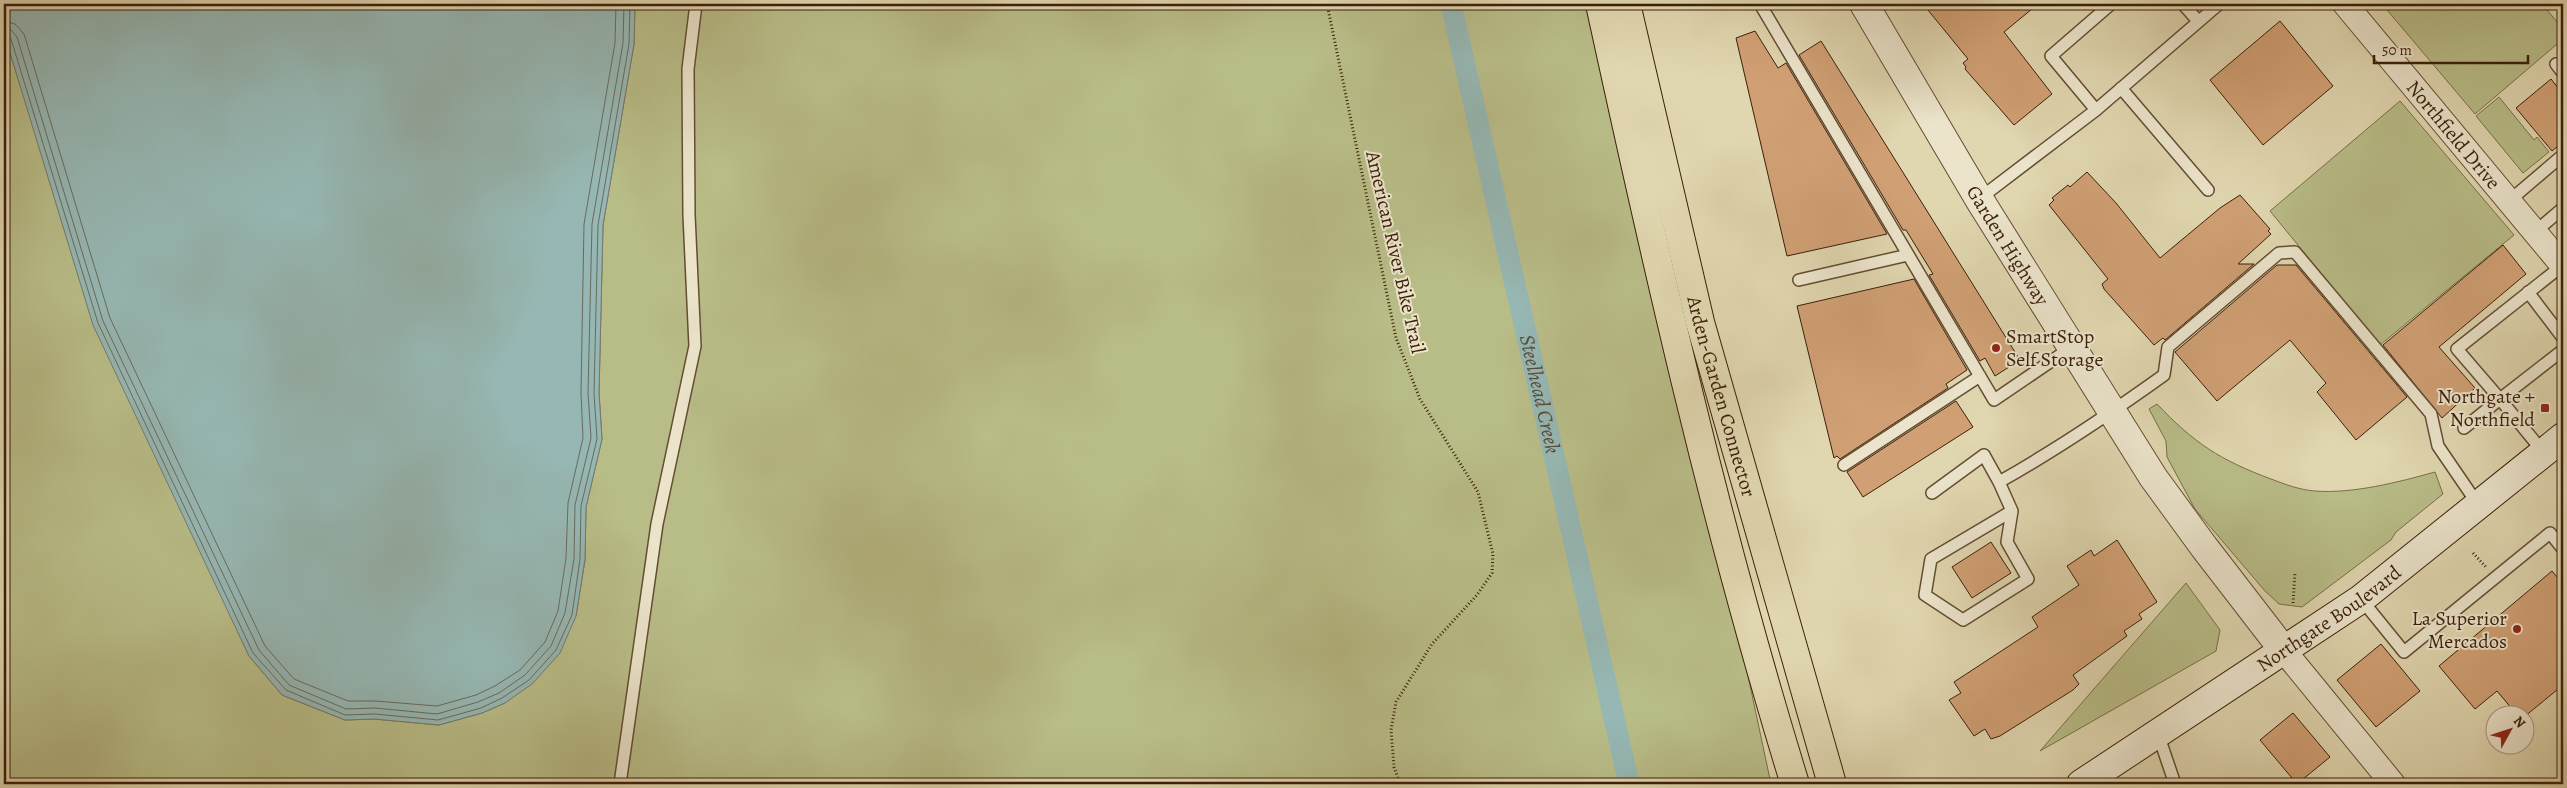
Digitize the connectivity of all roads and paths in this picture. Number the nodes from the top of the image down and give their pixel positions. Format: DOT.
graph roads {
  1 [pos="696,4"];
  2 [pos="1327,4"];
  3 [pos="1600,4"];
  4 [pos="1626,4"];
  5 [pos="1760,4"];
  6 [pos="1864,4"];
  7 [pos="2112,4"];
  8 [pos="2183,4"];
  9 [pos="2219,4"];
  10 [pos="2345,4"];
  11 [pos="2198,21"];
  12 [pos="2121,88"];
  13 [pos="2096,110"];
  14 [pos="2563,155"];
  15 [pos="2208,190"];
  16 [pos="1979,199"];
  17 [pos="2509,201"];
  18 [pos="2563,208"];
  19 [pos="2535,232"];
  20 [pos="1908,255"];
  21 [pos="2563,266"];
  22 [pos="1799,280"];
  23 [pos="2528,292"];
  24 [pos="2563,338"];
  25 [pos="2072,347"];
  26 [pos="2563,350"];
  27 [pos="1980,376"];
  28 [pos="2500,399"];
  29 [pos="2112,411"];
  30 [pos="2464,428"];
  31 [pos="2557,446"];
  32 [pos="1844,465"];
  33 [pos="1999,482"];
  34 [pos="1932,492"];
  35 [pos="2480,506"];
  36 [pos="2012,511"];
  37 [pos="2563,549"];
  38 [pos="2295,572"];
  39 [pos="2361,600"];
  40 [pos="2293,603"];
  41 [pos="2285,652"];
  42 [pos="2157,732"];
  43 [pos="620,784"];
  44 [pos="1400,784"];
  45 [pos="1795,784"];
  46 [pos="1832,784"];
  47 [pos="2081,784"];
  48 [pos="2175,784"];
  49 [pos="2392,784"];
  1 -- 43 [label="lane"];
  2 -- 44 [label="path, American River Bike Trail"];
  3 -- 45 [label="main road, Arden-Garden Connector"];
  4 -- 46 [label="main road, Arden-Garden Connector"];
  5 -- 20 [label="lane"];
  6 -- 16 [label="street, Garden Highway"];
  7 -- 13 [label="lane"];
  8 -- 11 [label="lane"];
  9 -- 11 [label="lane"];
  10 -- 17 [label="street, Northfield Drive"];
  11 -- 12 [label="lane"];
  12 -- 13 [label="lane"];
  12 -- 15 [label="lane"];
  13 -- 16 [label="lane"];
  14 -- 17 [label="lane"];
  16 -- 25 [label="street, Garden Highway"];
  17 -- 19 [label="street, Northfield Drive"];
  18 -- 19 [label="lane"];
  19 -- 21 [label="street, Northfield Drive"];
  20 -- 22 [label="lane"];
  20 -- 27 [label="lane"];
  21 -- 23 [label="lane"];
  23 -- 24 [label="lane"];
  23 -- 28 [label="lane"];
  25 -- 27 [label="lane"];
  25 -- 29 [label="street, Garden Highway"];
  26 -- 28 [label="lane"];
  27 -- 32 [label="lane"];
  28 -- 30 [label="lane"];
  28 -- 31 [label="lane"];
  29 -- 33 [label="lane"];
  29 -- 35 [label="lane"];
  29 -- 41 [label="street, Garden Highway"];
  31 -- 35 [label="street, Northgate Boulevard"];
  33 -- 34 [label="lane"];
  33 -- 36 [label="lane"];
  35 -- 39 [label="street, Northgate Boulevard"];
  36 -- 36 [label="lane"];
  37 -- 39 [label="lane"];
  38 -- 40 [label="path"];
  39 -- 41 [label="street, Northgate Boulevard"];
  41 -- 42 [label="street, Northgate Boulevard"];
  41 -- 49 [label="street"];
  42 -- 47 [label="street, Northgate Boulevard"];
  42 -- 48 [label="lane"];
}
